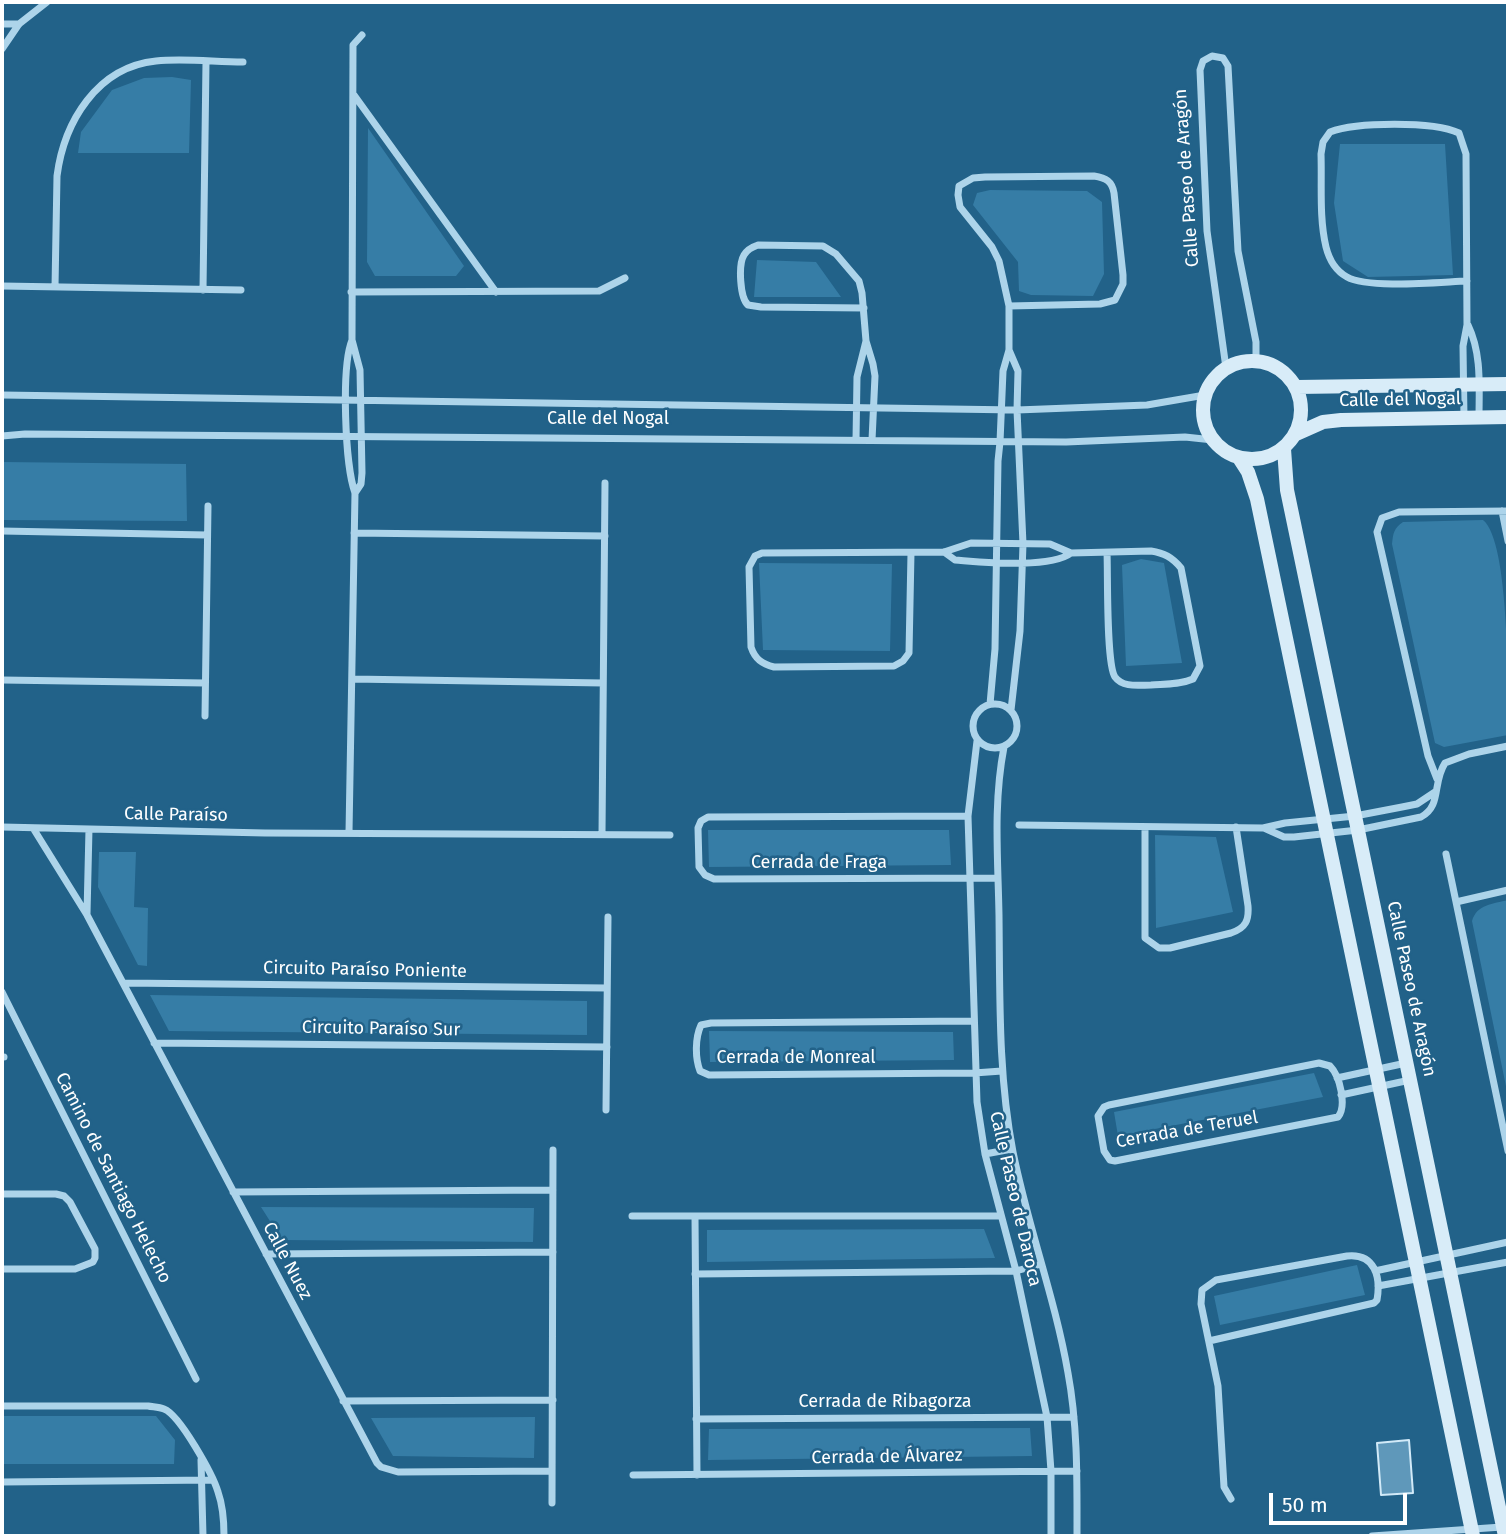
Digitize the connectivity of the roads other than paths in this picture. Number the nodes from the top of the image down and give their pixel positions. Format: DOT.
graph roads {
  1 [pos="47,2"];
  2 [pos="2,24"];
  3 [pos="19,24"];
  4 [pos="362,35"];
  5 [pos="2,49"];
  6 [pos="206,62"];
  7 [pos="243,62"];
  8 [pos="353,94"];
  9 [pos="625,278"];
  10 [pos="1467,281"];
  11 [pos="2,286"];
  12 [pos="55,286"];
  13 [pos="203,290"];
  14 [pos="241,290"];
  15 [pos="351,292"];
  16 [pos="496,292"];
  17 [pos="1009,306"];
  18 [pos="863,308"];
  19 [pos="1467,325"];
  20 [pos="352,340"];
  21 [pos="866,341"];
  22 [pos="1009,350"];
  23 [pos="1256,361"];
  24 [pos="1226,368"];
  25 [pos="1479,384"];
  26 [pos="1508,384"];
  27 [pos="1463,385"];
  28 [pos="1297,387"];
  29 [pos="2,395"];
  30 [pos="1205,395"];
  31 [pos="347,400"];
  32 [pos="360,400"];
  33 [pos="857,409"];
  34 [pos="873,410"];
  35 [pos="1002,410"];
  36 [pos="1017,410"];
  37 [pos="1508,417"];
  38 [pos="1472,418"];
  39 [pos="1296,434"];
  40 [pos="2,436"];
  41 [pos="348,436"];
  42 [pos="360,436"];
  43 [pos="856,440"];
  44 [pos="872,440"];
  45 [pos="1213,440"];
  46 [pos="1018,441"];
  47 [pos="1000,442"];
  48 [pos="1284,449"];
  49 [pos="1239,458"];
  50 [pos="605,483"];
  51 [pos="355,493"];
  52 [pos="208,506"];
  53 [pos="1505,511"];
  54 [pos="2,531"];
  55 [pos="354,533"];
  56 [pos="207,535"];
  57 [pos="605,536"];
  58 [pos="1508,541"];
  59 [pos="997,544"];
  60 [pos="1023,544"];
  61 [pos="944,552"];
  62 [pos="911,553"];
  63 [pos="1071,553"];
  64 [pos="1107,553"];
  65 [pos="997,562"];
  66 [pos="1023,562"];
  67 [pos="352,679"];
  68 [pos="2,680"];
  69 [pos="205,683"];
  70 [pos="603,683"];
  71 [pos="990,704"];
  72 [pos="1011,710"];
  73 [pos="205,716"];
  74 [pos="977,741"];
  75 [pos="1508,746"];
  76 [pos="1004,747"];
  77 [pos="1437,779"];
  78 [pos="1435,792"];
  79 [pos="968,816"];
  80 [pos="1356,823"];
  81 [pos="1019,825"];
  82 [pos="2,827"];
  83 [pos="1145,827"];
  84 [pos="1236,827"];
  85 [pos="1325,827"];
  86 [pos="33,828"];
  87 [pos="1264,828"];
  88 [pos="89,829"];
  89 [pos="349,832"];
  90 [pos="601,834"];
  91 [pos="670,835"];
  92 [pos="1446,854"];
  93 [pos="998,878"];
  94 [pos="970,879"];
  95 [pos="1508,890"];
  96 [pos="1456,902"];
  97 [pos="87,915"];
  98 [pos="608,917"];
  99 [pos="123,983"];
  100 [pos="607,988"];
  101 [pos="2,992"];
  102 [pos="973,1021"];
  103 [pos="154,1043"];
  104 [pos="607,1047"];
  105 [pos="1407,1063"];
  106 [pos="1375,1070"];
  107 [pos="1002,1071"];
  108 [pos="974,1073"];
  109 [pos="1337,1078"];
  110 [pos="1410,1080"];
  111 [pos="1379,1087"];
  112 [pos="1341,1095"];
  113 [pos="606,1110"];
  114 [pos="1013,1149"];
  115 [pos="553,1150"];
  116 [pos="1508,1152"];
  117 [pos="985,1154"];
  118 [pos="553,1190"];
  119 [pos="233,1192"];
  120 [pos="2,1194"];
  121 [pos="632,1216"];
  122 [pos="695,1216"];
  123 [pos="1000,1216"];
  124 [pos="1508,1241"];
  125 [pos="553,1252"];
  126 [pos="266,1254"];
  127 [pos="1447,1255"];
  128 [pos="1416,1262"];
  129 [pos="1508,1262"];
  130 [pos="1041,1264"];
  131 [pos="2,1269"];
  132 [pos="1016,1271"];
  133 [pos="1375,1271"];
  134 [pos="695,1273"];
  135 [pos="1451,1273"];
  136 [pos="1419,1278"];
  137 [pos="1378,1286"];
  138 [pos="1209,1340"];
  139 [pos="196,1379"];
  140 [pos="553,1400"];
  141 [pos="343,1401"];
  142 [pos="2,1406"];
  143 [pos="1047,1417"];
  144 [pos="1074,1417"];
  145 [pos="696,1419"];
  146 [pos="201,1455"];
  147 [pos="552,1471"];
  148 [pos="1051,1471"];
  149 [pos="1077,1471"];
  150 [pos="633,1475"];
  151 [pos="697,1475"];
  152 [pos="201,1480"];
  153 [pos="214,1480"];
  154 [pos="2,1482"];
  155 [pos="1231,1499"];
  156 [pos="552,1503"];
  157 [pos="1504,1531"];
  158 [pos="1473,1533"];
  159 [pos="203,1536"];
  160 [pos="224,1536"];
  161 [pos="1051,1536"];
  162 [pos="1077,1536"];
  163 [pos="1372,1536"];
  1 -- 3 [label="street"];
  2 -- 3 [label="street"];
  3 -- 5 [label="street"];
  4 -- 8 [label="street"];
  6 -- 7 [label="street"];
  6 -- 12 [label="street"];
  6 -- 13 [label="street"];
  8 -- 15 [label="street"];
  8 -- 16 [label="street"];
  9 -- 16 [label="street"];
  10 -- 10 [label="street"];
  10 -- 19 [label="street"];
  11 -- 12 [label="street"];
  12 -- 13 [label="street"];
  13 -- 14 [label="street"];
  15 -- 16 [label="street"];
  15 -- 20 [label="street"];
  17 -- 17 [label="street"];
  17 -- 22 [label="street"];
  18 -- 18 [label="street"];
  18 -- 21 [label="street"];
  19 -- 25 [label="street"];
  19 -- 27 [label="street"];
  20 -- 31 [label="street"];
  20 -- 32 [label="street"];
  21 -- 33 [label="street"];
  21 -- 34 [label="street"];
  22 -- 35 [label="street"];
  22 -- 36 [label="street"];
  23 -- 24 [label="street"];
  23 -- 24 [label="street, Calle Paseo de Aragón"];
  23 -- 28 [label="street"];
  24 -- 30 [label="street"];
  25 -- 26 [label="street, Calle del Nogal"];
  25 -- 27 [label="street, Calle del Nogal"];
  25 -- 38 [label="street"];
  27 -- 28 [label="street, Calle del Nogal"];
  27 -- 38 [label="street"];
  28 -- 39 [label="street"];
  29 -- 31 [label="street, Calle del Nogal"];
  30 -- 36 [label="street, Calle del Nogal"];
  30 -- 45 [label="street"];
  31 -- 32 [label="street, Calle del Nogal"];
  31 -- 41 [label="street"];
  32 -- 33 [label="street, Calle del Nogal"];
  32 -- 42 [label="street"];
  33 -- 34 [label="street, Calle del Nogal"];
  33 -- 43 [label="street"];
  34 -- 35 [label="street, Calle del Nogal"];
  34 -- 44 [label="street"];
  35 -- 36 [label="street, Calle del Nogal"];
  35 -- 47 [label="street"];
  36 -- 46 [label="street"];
  37 -- 38 [label="street, Calle del Nogal"];
  38 -- 39 [label="street, Calle del Nogal"];
  39 -- 48 [label="street"];
  40 -- 41 [label="street, Calle del Nogal"];
  41 -- 42 [label="street, Calle del Nogal"];
  41 -- 51 [label="street"];
  42 -- 43 [label="street, Calle del Nogal"];
  42 -- 51 [label="street"];
  43 -- 44 [label="street, Calle del Nogal"];
  44 -- 47 [label="street, Calle del Nogal"];
  45 -- 46 [label="street, Calle del Nogal"];
  45 -- 49 [label="street"];
  46 -- 47 [label="street, Calle del Nogal"];
  46 -- 60 [label="street"];
  47 -- 59 [label="street"];
  48 -- 49 [label="street"];
  48 -- 80 [label="street, Calle Paseo de Aragón"];
  49 -- 85 [label="street"];
  50 -- 57 [label="street"];
  51 -- 55 [label="street"];
  52 -- 56 [label="street"];
  53 -- 58 [label="street"];
  53 -- 77 [label="street"];
  54 -- 56 [label="street"];
  55 -- 57 [label="street"];
  55 -- 67 [label="street"];
  56 -- 69 [label="street"];
  57 -- 70 [label="street"];
  59 -- 60 [label="street"];
  59 -- 61 [label="street"];
  59 -- 65 [label="street"];
  60 -- 63 [label="street"];
  60 -- 66 [label="street"];
  61 -- 62 [label="street"];
  61 -- 65 [label="street"];
  62 -- 62 [label="street"];
  63 -- 64 [label="street"];
  63 -- 66 [label="street"];
  64 -- 64 [label="street"];
  65 -- 66 [label="street"];
  65 -- 71 [label="street"];
  66 -- 72 [label="street"];
  67 -- 70 [label="street"];
  67 -- 89 [label="street"];
  68 -- 69 [label="street"];
  69 -- 73 [label="street"];
  70 -- 90 [label="street"];
  71 -- 72 [label="street"];
  71 -- 74 [label="street"];
  72 -- 76 [label="street"];
  74 -- 76 [label="street"];
  74 -- 79 [label="street, Calle Paseo de Daroca"];
  75 -- 77 [label="street"];
  76 -- 93 [label="street, Calle Paseo de Daroca"];
  77 -- 78 [label="street"];
  78 -- 80 [label="street"];
  78 -- 80 [label="street"];
  79 -- 94 [label="street, Calle Paseo de Daroca"];
  79 -- 94 [label="street, Cerrada de Fraga"];
  80 -- 85 [label="street"];
  80 -- 85 [label="street"];
  80 -- 105 [label="street, Calle Paseo de Aragón"];
  81 -- 83 [label="street"];
  82 -- 86 [label="street, Calle Paraíso"];
  83 -- 84 [label="street"];
  83 -- 84 [label="street"];
  84 -- 87 [label="street"];
  85 -- 87 [label="street"];
  85 -- 87 [label="street"];
  85 -- 106 [label="street"];
  86 -- 88 [label="street, Calle Paraíso"];
  86 -- 97 [label="street, Calle Nuez"];
  88 -- 89 [label="street, Calle Paraíso"];
  88 -- 97 [label="street, Calle Nuez"];
  89 -- 90 [label="street, Calle Paraíso"];
  90 -- 91 [label="street, Calle Paraíso"];
  92 -- 96 [label="street"];
  93 -- 94 [label="street, Cerrada de Fraga"];
  93 -- 107 [label="street, Calle Paseo de Daroca"];
  94 -- 102 [label="street, Calle Paseo de Daroca"];
  95 -- 96 [label="street"];
  96 -- 116 [label="street"];
  97 -- 99 [label="street, Calle Nuez"];
  98 -- 100 [label="street"];
  99 -- 100 [label="street, Circuito Paraíso Poniente"];
  99 -- 103 [label="street, Calle Nuez"];
  100 -- 104 [label="street"];
  101 -- 139 [label="street, Camino de Santiago Helecho"];
  102 -- 108 [label="street, Calle Paseo de Daroca"];
  102 -- 108 [label="street, Cerrada de Monreal"];
  103 -- 104 [label="street, Circuito Paraíso Sur"];
  103 -- 119 [label="street, Calle Nuez"];
  104 -- 113 [label="street"];
  105 -- 106 [label="street"];
  105 -- 110 [label="street, Calle Paseo de Aragón"];
  106 -- 109 [label="street"];
  106 -- 111 [label="street"];
  107 -- 108 [label="street, Cerrada de Monreal"];
  107 -- 114 [label="street, Calle Paseo de Daroca"];
  108 -- 117 [label="street, Calle Paseo de Daroca"];
  109 -- 112 [label="street"];
  109 -- 112 [label="street, Cerrada de Teruel"];
  110 -- 111 [label="street"];
  110 -- 127 [label="street, Calle Paseo de Aragón"];
  111 -- 112 [label="street"];
  111 -- 128 [label="street"];
  114 -- 117 [label="street"];
  114 -- 130 [label="street, Calle Paseo de Daroca"];
  115 -- 118 [label="street"];
  117 -- 123 [label="street, Calle Paseo de Daroca"];
  118 -- 119 [label="street"];
  118 -- 125 [label="street"];
  119 -- 126 [label="street, Calle Nuez"];
  120 -- 131 [label="street"];
  121 -- 122 [label="street"];
  122 -- 123 [label="street"];
  122 -- 134 [label="street"];
  123 -- 132 [label="street, Calle Paseo de Daroca"];
  124 -- 127 [label="street"];
  125 -- 126 [label="street"];
  125 -- 140 [label="street"];
  126 -- 141 [label="street, Calle Nuez"];
  127 -- 128 [label="street"];
  127 -- 135 [label="street, Calle Paseo de Aragón"];
  128 -- 133 [label="street"];
  128 -- 136 [label="street"];
  129 -- 135 [label="street"];
  130 -- 132 [label="street"];
  130 -- 144 [label="street, Calle Paseo de Daroca"];
  132 -- 134 [label="street"];
  132 -- 143 [label="street, Calle Paseo de Daroca"];
  133 -- 137 [label="street"];
  133 -- 138 [label="street"];
  134 -- 145 [label="street"];
  135 -- 136 [label="street"];
  135 -- 157 [label="street, Calle Paseo de Aragón"];
  136 -- 137 [label="street"];
  136 -- 158 [label="street"];
  137 -- 138 [label="street"];
  138 -- 155 [label="street"];
  140 -- 141 [label="street"];
  140 -- 147 [label="street"];
  141 -- 147 [label="street, Calle Nuez"];
  142 -- 146 [label="street"];
  143 -- 144 [label="street, Cerrada de Ribagorza"];
  143 -- 145 [label="street, Cerrada de Ribagorza"];
  143 -- 148 [label="street, Calle Paseo de Daroca"];
  144 -- 149 [label="street, Calle Paseo de Daroca"];
  145 -- 151 [label="street"];
  146 -- 152 [label="street"];
  146 -- 153 [label="street"];
  147 -- 156 [label="street"];
  148 -- 149 [label="street, Cerrada de Álvarez"];
  148 -- 151 [label="street, Cerrada de Álvarez"];
  148 -- 161 [label="street, Calle Paseo de Daroca"];
  149 -- 162 [label="street, Calle Paseo de Daroca"];
  150 -- 151 [label="street, Cerrada de Álvarez"];
  152 -- 153 [label="street"];
  152 -- 154 [label="street"];
  152 -- 159 [label="street"];
  153 -- 160 [label="street"];
  157 -- 158 [label="street"];
  158 -- 163 [label="street"];
}
